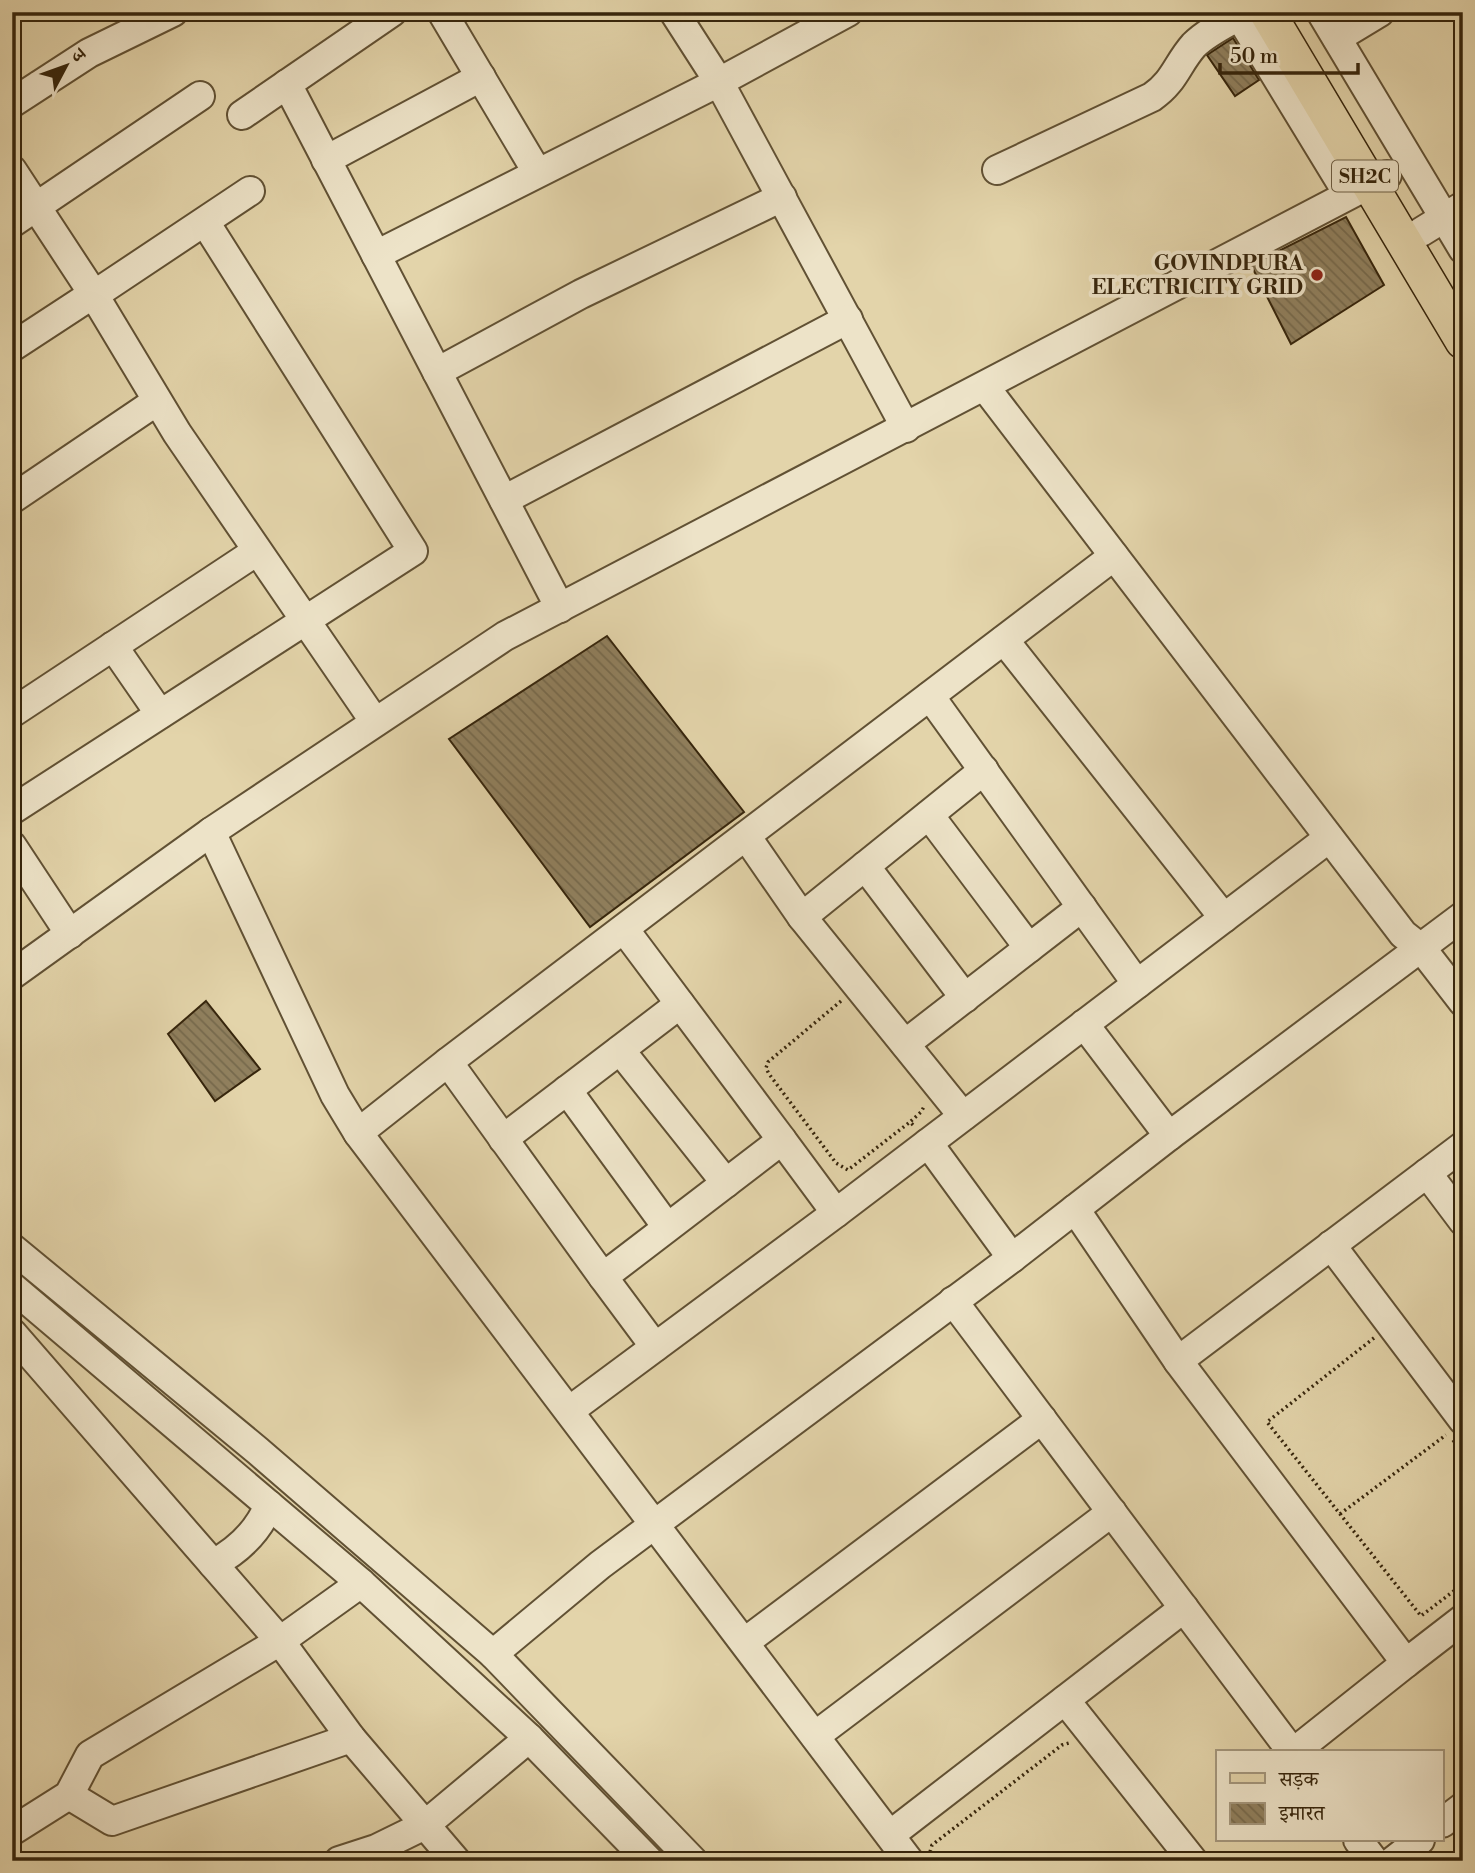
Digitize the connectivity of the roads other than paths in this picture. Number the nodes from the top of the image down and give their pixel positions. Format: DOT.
graph roads {
  1 [pos="173,12"];
  2 [pos="392,12"];
  3 [pos="442,12"];
  4 [pos="674,12"];
  5 [pos="848,12"];
  6 [pos="1290,12"];
  7 [pos="1321,12"];
  8 [pos="1380,12"];
  9 [pos="1247,13"];
  10 [pos="1337,38"];
  11 [pos="481,77"];
  12 [pos="719,82"];
  13 [pos="286,84"];
  14 [pos="200,96"];
  15 [pos="12,103"];
  16 [pos="242,115"];
  17 [pos="326,160"];
  18 [pos="12,170"];
  19 [pos="997,170"];
  20 [pos="537,172"];
  21 [pos="1368,184"];
  22 [pos="250,191"];
  23 [pos="782,197"];
  24 [pos="37,207"];
  25 [pos="1443,218"];
  26 [pos="205,222"];
  27 [pos="12,223"];
  28 [pos="1463,249"];
  29 [pos="376,256"];
  30 [pos="93,295"];
  31 [pos="1463,301"];
  32 [pos="848,319"];
  33 [pos="1463,341"];
  34 [pos="12,347"];
  35 [pos="437,372"];
  36 [pos="985,387"];
  37 [pos="158,401"];
  38 [pos="906,428"];
  39 [pos="12,499"];
  40 [pos="504,500"];
  41 [pos="257,551"];
  42 [pos="1114,556"];
  43 [pos="560,608"];
  44 [pos="304,620"];
  45 [pos="1004,640"];
  46 [pos="113,646"];
  47 [pos="930,696"];
  48 [pos="12,713"];
  49 [pos="160,714"];
  50 [pos="375,722"];
  51 [pos="984,770"];
  52 [pos="12,810"];
  53 [pos="929,815"];
  54 [pos="211,832"];
  55 [pos="746,836"];
  56 [pos="1329,838"];
  57 [pos="12,846"];
  58 [pos="865,866"];
  59 [pos="1082,907"];
  60 [pos="1463,916"];
  61 [pos="802,917"];
  62 [pos="1224,918"];
  63 [pos="624,929"];
  64 [pos="70,934"];
  65 [pos="1029,948"];
  66 [pos="1422,949"];
  67 [pos="12,975"];
  68 [pos="1137,984"];
  69 [pos="965,998"];
  70 [pos="1463,1002"];
  71 [pos="680,1004"];
  72 [pos="1084,1024"];
  73 [pos="905,1044"];
  74 [pos="620,1050"];
  75 [pos="448,1062"];
  76 [pos="567,1090"];
  77 [pos="963,1116"];
  78 [pos="358,1133"];
  79 [pos="1169,1136"];
  80 [pos="503,1139"];
  81 [pos="782,1140"];
  82 [pos="928,1143"];
  83 [pos="1463,1146"];
  84 [pos="1427,1173"];
  85 [pos="726,1183"];
  86 [pos="1075,1209"];
  87 [pos="836,1213"];
  88 [pos="1463,1221"];
  89 [pos="667,1227"];
  90 [pos="1331,1245"];
  91 [pos="12,1248"];
  92 [pos="1012,1258"];
  93 [pos="603,1276"];
  94 [pos="12,1287"];
  95 [pos="953,1301"];
  96 [pos="12,1334"];
  97 [pos="655,1347"];
  98 [pos="1178,1361"];
  99 [pos="569,1411"];
  100 [pos="1042,1419"];
  101 [pos="1455,1427"];
  102 [pos="269,1505"];
  103 [pos="1112,1512"];
  104 [pos="655,1524"];
  105 [pos="213,1564"];
  106 [pos="361,1583"];
  107 [pos="1184,1608"];
  108 [pos="1463,1619"];
  109 [pos="280,1641"];
  110 [pos="744,1642"];
  111 [pos="493,1654"];
  112 [pos="1406,1662"];
  113 [pos="530,1692"];
  114 [pos="1065,1700"];
  115 [pos="505,1716"];
  116 [pos="815,1735"];
  117 [pos="351,1738"];
  118 [pos="529,1738"];
  119 [pos="1291,1750"];
  120 [pos="1296,1750"];
  121 [pos="69,1795"];
  122 [pos="1463,1807"];
  123 [pos="1444,1821"];
  124 [pos="425,1825"];
  125 [pos="12,1831"];
  126 [pos="890,1835"];
  127 [pos="1360,1842"];
  128 [pos="1417,1842"];
  129 [pos="339,1861"];
  130 [pos="456,1861"];
  131 [pos="649,1861"];
  132 [pos="693,1861"];
  133 [pos="909,1861"];
  134 [pos="1193,1861"];
  135 [pos="1374,1861"];
  136 [pos="1393,1861"];
  1 -- 15 [label="street"];
  2 -- 13 [label="street"];
  3 -- 11 [label="street"];
  4 -- 12 [label="street"];
  5 -- 12 [label="street"];
  6 -- 21 [label="main road, SH2C"];
  7 -- 10 [label="street"];
  8 -- 10 [label="street"];
  9 -- 19 [label="street"];
  9 -- 21 [label="main road, SH2C"];
  10 -- 25 [label="street"];
  11 -- 17 [label="street"];
  11 -- 20 [label="street"];
  12 -- 20 [label="street"];
  12 -- 23 [label="street"];
  13 -- 16 [label="street"];
  13 -- 17 [label="street"];
  14 -- 24 [label="street"];
  17 -- 29 [label="street"];
  18 -- 24 [label="street"];
  20 -- 29 [label="street"];
  21 -- 25 [label="main road, SH2C"];
  21 -- 33 [label="main road, SH2C"];
  21 -- 36 [label="street"];
  22 -- 26 [label="street"];
  23 -- 32 [label="street"];
  23 -- 35 [label="street"];
  24 -- 27 [label="street"];
  24 -- 30 [label="street"];
  25 -- 28 [label="street"];
  25 -- 31 [label="main road, SH2C"];
  26 -- 30 [label="street"];
  26 -- 44 [label="street"];
  29 -- 35 [label="street"];
  30 -- 34 [label="street"];
  30 -- 37 [label="street"];
  32 -- 38 [label="street"];
  32 -- 40 [label="street"];
  35 -- 40 [label="street"];
  36 -- 38 [label="street"];
  36 -- 42 [label="street"];
  37 -- 39 [label="street"];
  37 -- 41 [label="street"];
  38 -- 43 [label="street"];
  40 -- 43 [label="street"];
  41 -- 44 [label="street"];
  41 -- 46 [label="street"];
  42 -- 45 [label="street"];
  42 -- 56 [label="street"];
  43 -- 50 [label="street"];
  44 -- 49 [label="street"];
  44 -- 50 [label="street"];
  45 -- 47 [label="street"];
  45 -- 62 [label="street"];
  46 -- 48 [label="street"];
  46 -- 49 [label="street"];
  47 -- 51 [label="street"];
  47 -- 55 [label="street"];
  49 -- 52 [label="street"];
  50 -- 54 [label="street"];
  51 -- 53 [label="street"];
  51 -- 59 [label="street"];
  53 -- 58 [label="street"];
  53 -- 65 [label="street"];
  54 -- 64 [label="street"];
  54 -- 78 [label="street"];
  55 -- 61 [label="street"];
  55 -- 63 [label="street"];
  56 -- 62 [label="street"];
  56 -- 66 [label="street"];
  57 -- 64 [label="street"];
  58 -- 61 [label="street"];
  58 -- 69 [label="street"];
  59 -- 65 [label="street"];
  59 -- 68 [label="street"];
  60 -- 66 [label="street"];
  61 -- 73 [label="street"];
  62 -- 68 [label="street"];
  63 -- 71 [label="street"];
  63 -- 75 [label="street"];
  64 -- 67 [label="street"];
  65 -- 69 [label="street"];
  66 -- 70 [label="street"];
  66 -- 79 [label="street"];
  68 -- 72 [label="street"];
  69 -- 73 [label="street"];
  71 -- 74 [label="street"];
  71 -- 81 [label="street"];
  72 -- 77 [label="street"];
  72 -- 79 [label="street"];
  73 -- 77 [label="street"];
  74 -- 76 [label="street"];
  74 -- 85 [label="street"];
  75 -- 78 [label="street"];
  75 -- 80 [label="street"];
  76 -- 80 [label="street"];
  76 -- 89 [label="street"];
  77 -- 82 [label="street"];
  78 -- 99 [label="street"];
  79 -- 86 [label="street"];
  80 -- 93 [label="street"];
  81 -- 85 [label="street"];
  81 -- 87 [label="street"];
  82 -- 87 [label="street"];
  82 -- 92 [label="street"];
  83 -- 84 [label="street"];
  84 -- 88 [label="street"];
  84 -- 90 [label="street"];
  85 -- 89 [label="street"];
  86 -- 92 [label="street"];
  86 -- 98 [label="street"];
  87 -- 97 [label="street"];
  89 -- 93 [label="street"];
  90 -- 98 [label="street"];
  90 -- 101 [label="street"];
  91 -- 111 [label="street"];
  92 -- 95 [label="street"];
  93 -- 97 [label="street"];
  94 -- 102 [label="street"];
  95 -- 100 [label="street"];
  95 -- 104 [label="street"];
  96 -- 105 [label="street"];
  97 -- 99 [label="street"];
  98 -- 112 [label="street"];
  99 -- 104 [label="street"];
  100 -- 103 [label="street"];
  100 -- 110 [label="street"];
  102 -- 105 [label="street"];
  102 -- 106 [label="street"];
  103 -- 107 [label="street"];
  103 -- 116 [label="street"];
  104 -- 110 [label="street"];
  104 -- 111 [label="street"];
  105 -- 109 [label="street"];
  106 -- 109 [label="street"];
  106 -- 115 [label="street"];
  107 -- 114 [label="street"];
  107 -- 119 [label="street"];
  108 -- 112 [label="street"];
  109 -- 117 [label="street"];
  109 -- 121 [label="street"];
  110 -- 116 [label="street"];
  111 -- 113 [label="street"];
  112 -- 120 [label="street"];
  113 -- 115 [label="street"];
  113 -- 132 [label="street"];
  114 -- 126 [label="street"];
  114 -- 134 [label="street"];
  115 -- 118 [label="street"];
  116 -- 126 [label="street"];
  117 -- 121 [label="street"];
  117 -- 124 [label="street"];
  118 -- 124 [label="street"];
  118 -- 131 [label="street"];
  121 -- 125 [label="street"];
  122 -- 123 [label="street"];
  124 -- 129 [label="street"];
  124 -- 130 [label="street"];
  126 -- 133 [label="street"];
  127 -- 135 [label="street"];
  128 -- 136 [label="street"];
}
